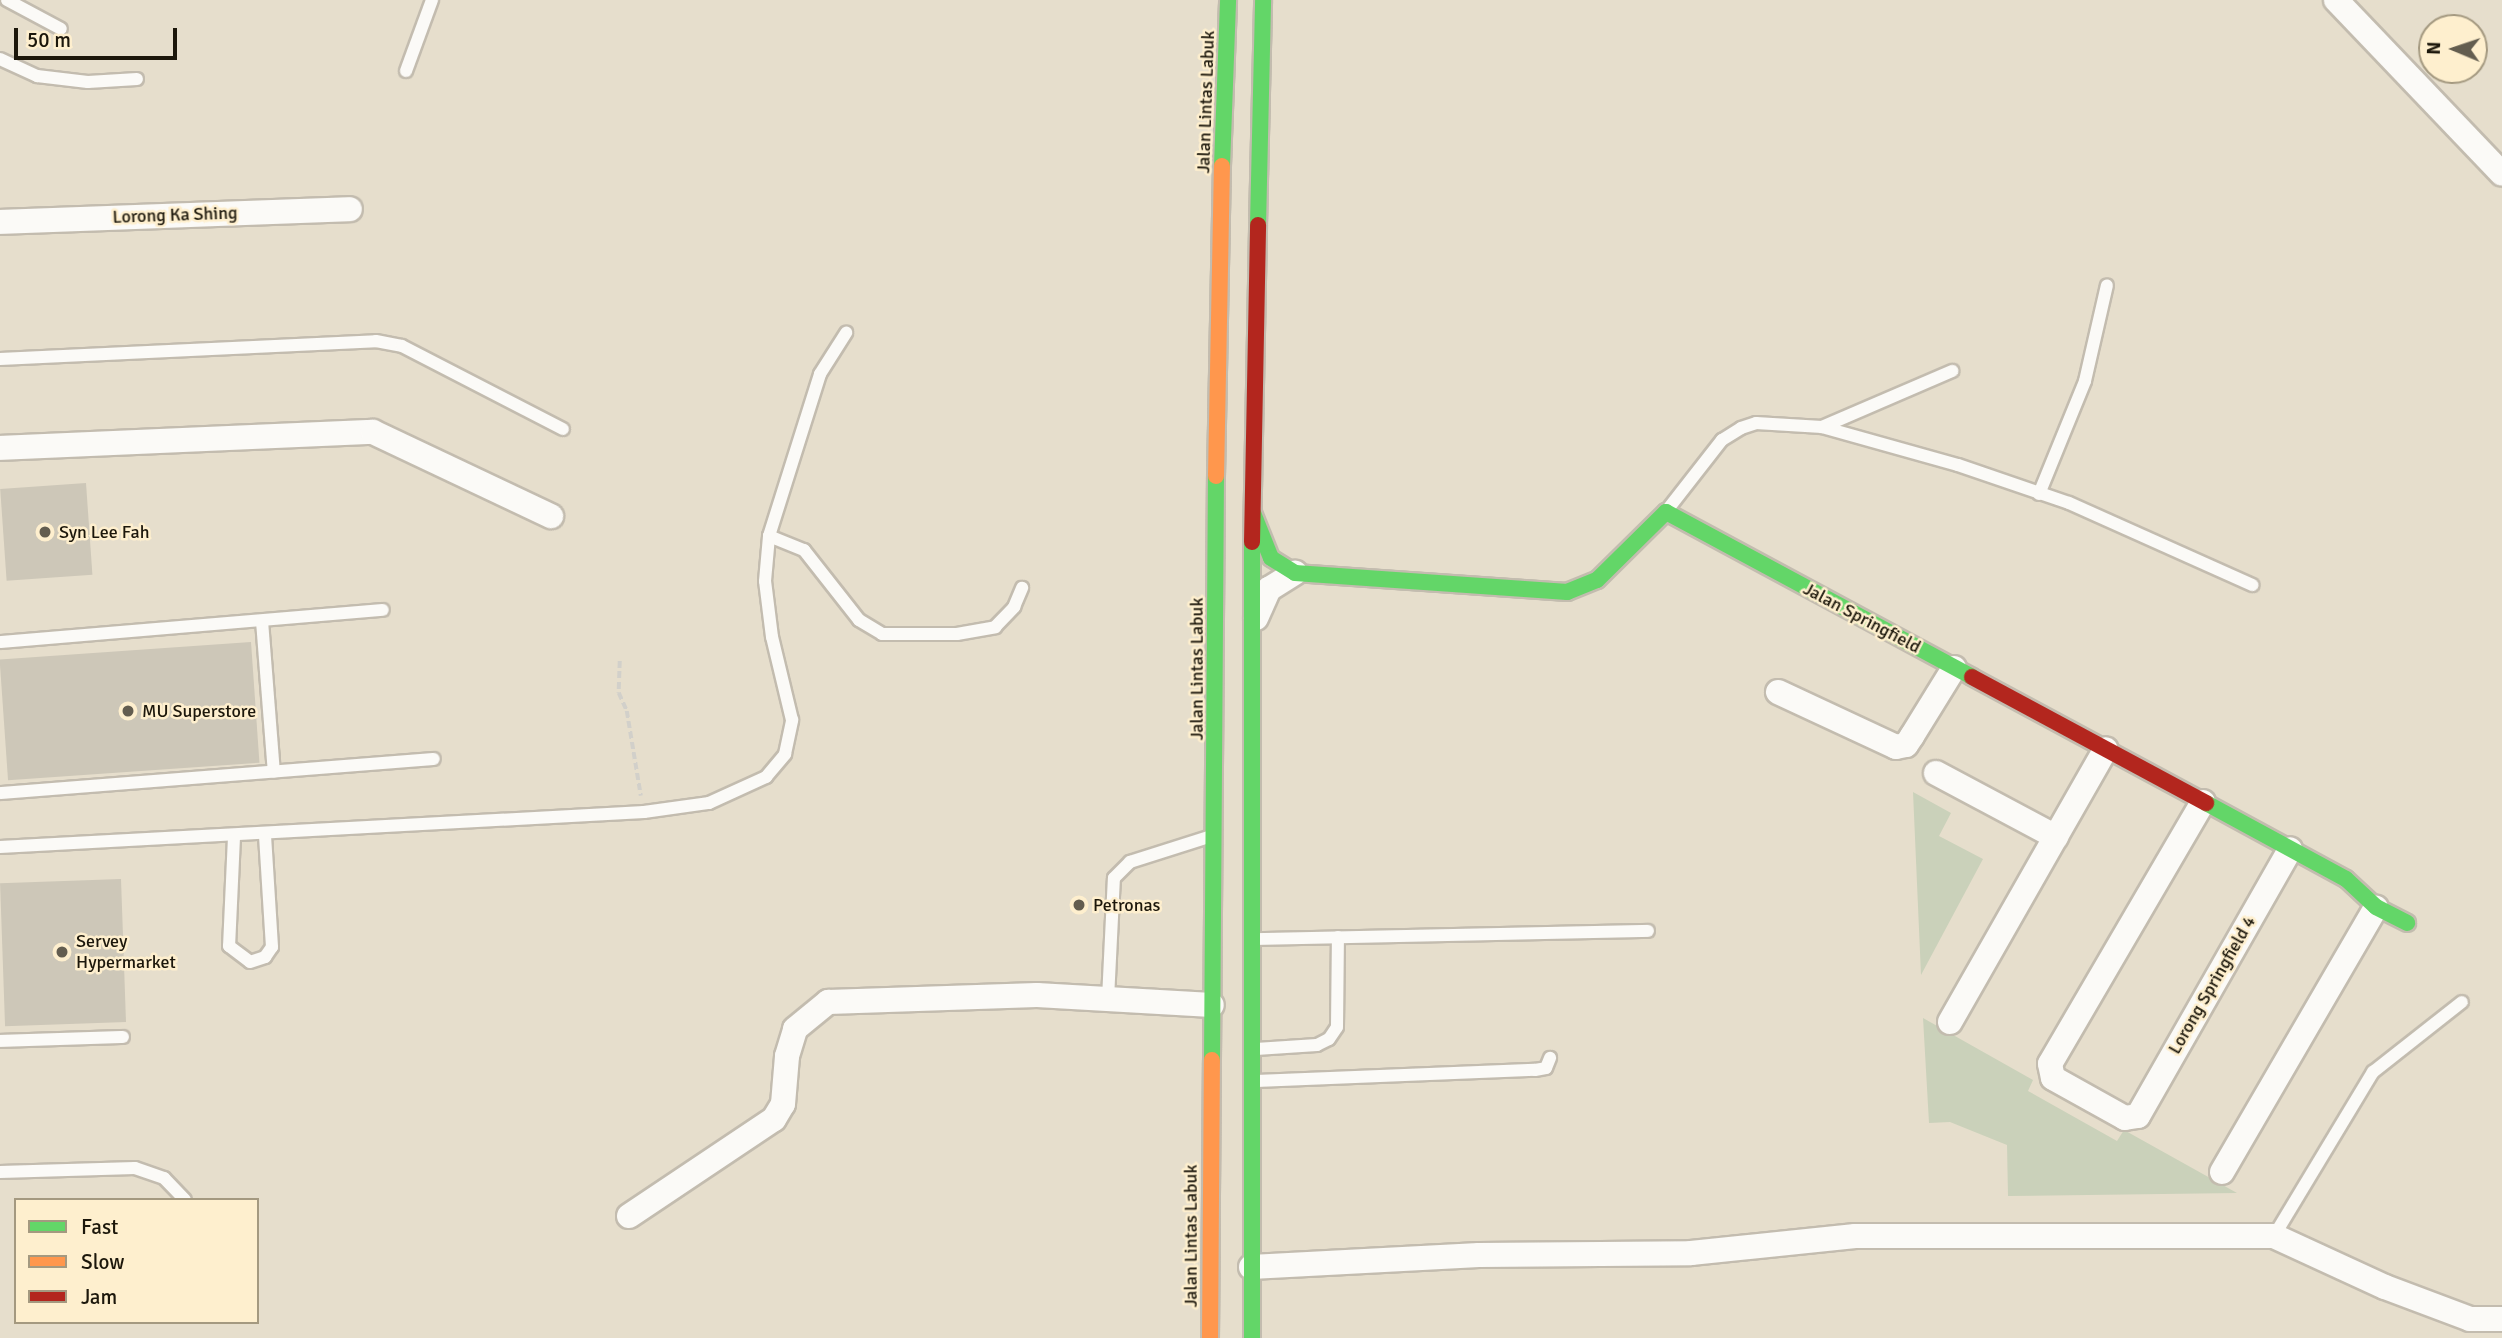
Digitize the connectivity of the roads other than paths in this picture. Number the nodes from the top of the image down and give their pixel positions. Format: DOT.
graph roads {
  1 [pos="8,0"];
  2 [pos="432,0"];
  3 [pos="1228,0"];
  4 [pos="1249,0"];
  5 [pos="1263,0"];
  6 [pos="2336,0"];
  7 [pos="61,29"];
  8 [pos="0,59"];
  9 [pos="1207,66"];
  10 [pos="406,71"];
  11 [pos="137,79"];
  12 [pos="1237,90"];
  13 [pos="2502,174"];
  14 [pos="350,209"];
  15 [pos="0,222"];
  16 [pos="2107,285"];
  17 [pos="846,332"];
  18 [pos="0,359"];
  19 [pos="1952,371"];
  20 [pos="1822,427"];
  21 [pos="563,429"];
  22 [pos="0,448"];
  23 [pos="2039,494"];
  24 [pos="1252,510"];
  25 [pos="1666,512"];
  26 [pos="551,516"];
  27 [pos="769,536"];
  28 [pos="1295,573"];
  29 [pos="2252,585"];
  30 [pos="1021,588"];
  31 [pos="383,610"];
  32 [pos="262,621"];
  33 [pos="1250,638"];
  34 [pos="0,642"];
  35 [pos="1954,668"];
  36 [pos="1778,692"];
  37 [pos="2106,749"];
  38 [pos="434,759"];
  39 [pos="274,772"];
  40 [pos="1936,773"];
  41 [pos="0,793"];
  42 [pos="2203,802"];
  43 [pos="1216,835"];
  44 [pos="265,836"];
  45 [pos="234,837"];
  46 [pos="2056,838"];
  47 [pos="0,848"];
  48 [pos="2290,849"];
  49 [pos="2376,907"];
  50 [pos="2407,923"];
  51 [pos="1648,931"];
  52 [pos="1338,937"];
  53 [pos="1255,939"];
  54 [pos="1108,999"];
  55 [pos="2462,1002"];
  56 [pos="1212,1004"];
  57 [pos="1950,1022"];
  58 [pos="123,1037"];
  59 [pos="0,1041"];
  60 [pos="1253,1049"];
  61 [pos="1550,1058"];
  62 [pos="1252,1081"];
  63 [pos="0,1172"];
  64 [pos="2222,1172"];
  65 [pos="183,1198"];
  66 [pos="629,1216"];
  67 [pos="2274,1236"];
  68 [pos="1251,1267"];
  69 [pos="2502,1319"];
  70 [pos="1210,1338"];
  71 [pos="1252,1338"];
  1 -- 7 [label="lane"];
  2 -- 10 [label="lane"];
  3 -- 12 [label="main road, Jalan Lintas Labuk"];
  4 -- 12 [label="main road"];
  5 -- 24 [label="main road"];
  6 -- 13 [label="street"];
  8 -- 11 [label="lane"];
  9 -- 12 [label="main road"];
  12 -- 43 [label="main road, Jalan Lintas Labuk"];
  14 -- 15 [label="street, Lorong Ka Shing"];
  16 -- 23 [label="lane"];
  17 -- 27 [label="lane"];
  18 -- 21 [label="lane"];
  19 -- 20 [label="lane"];
  20 -- 23 [label="lane"];
  20 -- 25 [label="lane"];
  22 -- 26 [label="street"];
  23 -- 29 [label="lane"];
  24 -- 28 [label="main road"];
  24 -- 33 [label="main road"];
  25 -- 28 [label="main road"];
  25 -- 35 [label="main road, Jalan Springfield"];
  27 -- 30 [label="lane"];
  27 -- 44 [label="lane"];
  28 -- 33 [label="street"];
  31 -- 32 [label="lane"];
  32 -- 34 [label="lane"];
  32 -- 39 [label="lane"];
  33 -- 53 [label="main road"];
  35 -- 36 [label="street"];
  35 -- 37 [label="main road, Jalan Springfield"];
  37 -- 42 [label="main road, Jalan Springfield"];
  37 -- 46 [label="street"];
  38 -- 39 [label="lane"];
  39 -- 41 [label="lane"];
  40 -- 46 [label="street"];
  42 -- 48 [label="main road, Jalan Springfield"];
  42 -- 48 [label="street, Lorong Springfield 4"];
  43 -- 54 [label="lane"];
  43 -- 56 [label="main road, Jalan Lintas Labuk"];
  44 -- 45 [label="lane"];
  44 -- 45 [label="lane"];
  45 -- 47 [label="lane"];
  46 -- 57 [label="street"];
  48 -- 49 [label="main road, Jalan Springfield"];
  49 -- 50 [label="main road, Jalan Springfield"];
  49 -- 64 [label="street"];
  51 -- 52 [label="lane"];
  52 -- 53 [label="lane"];
  52 -- 60 [label="lane"];
  53 -- 60 [label="main road"];
  54 -- 56 [label="street"];
  54 -- 66 [label="street"];
  55 -- 67 [label="lane"];
  56 -- 70 [label="main road, Jalan Lintas Labuk"];
  58 -- 59 [label="lane"];
  60 -- 62 [label="main road"];
  61 -- 62 [label="lane"];
  62 -- 68 [label="main road"];
  63 -- 65 [label="lane"];
  67 -- 68 [label="street"];
  67 -- 69 [label="street"];
  68 -- 71 [label="main road"];
}
